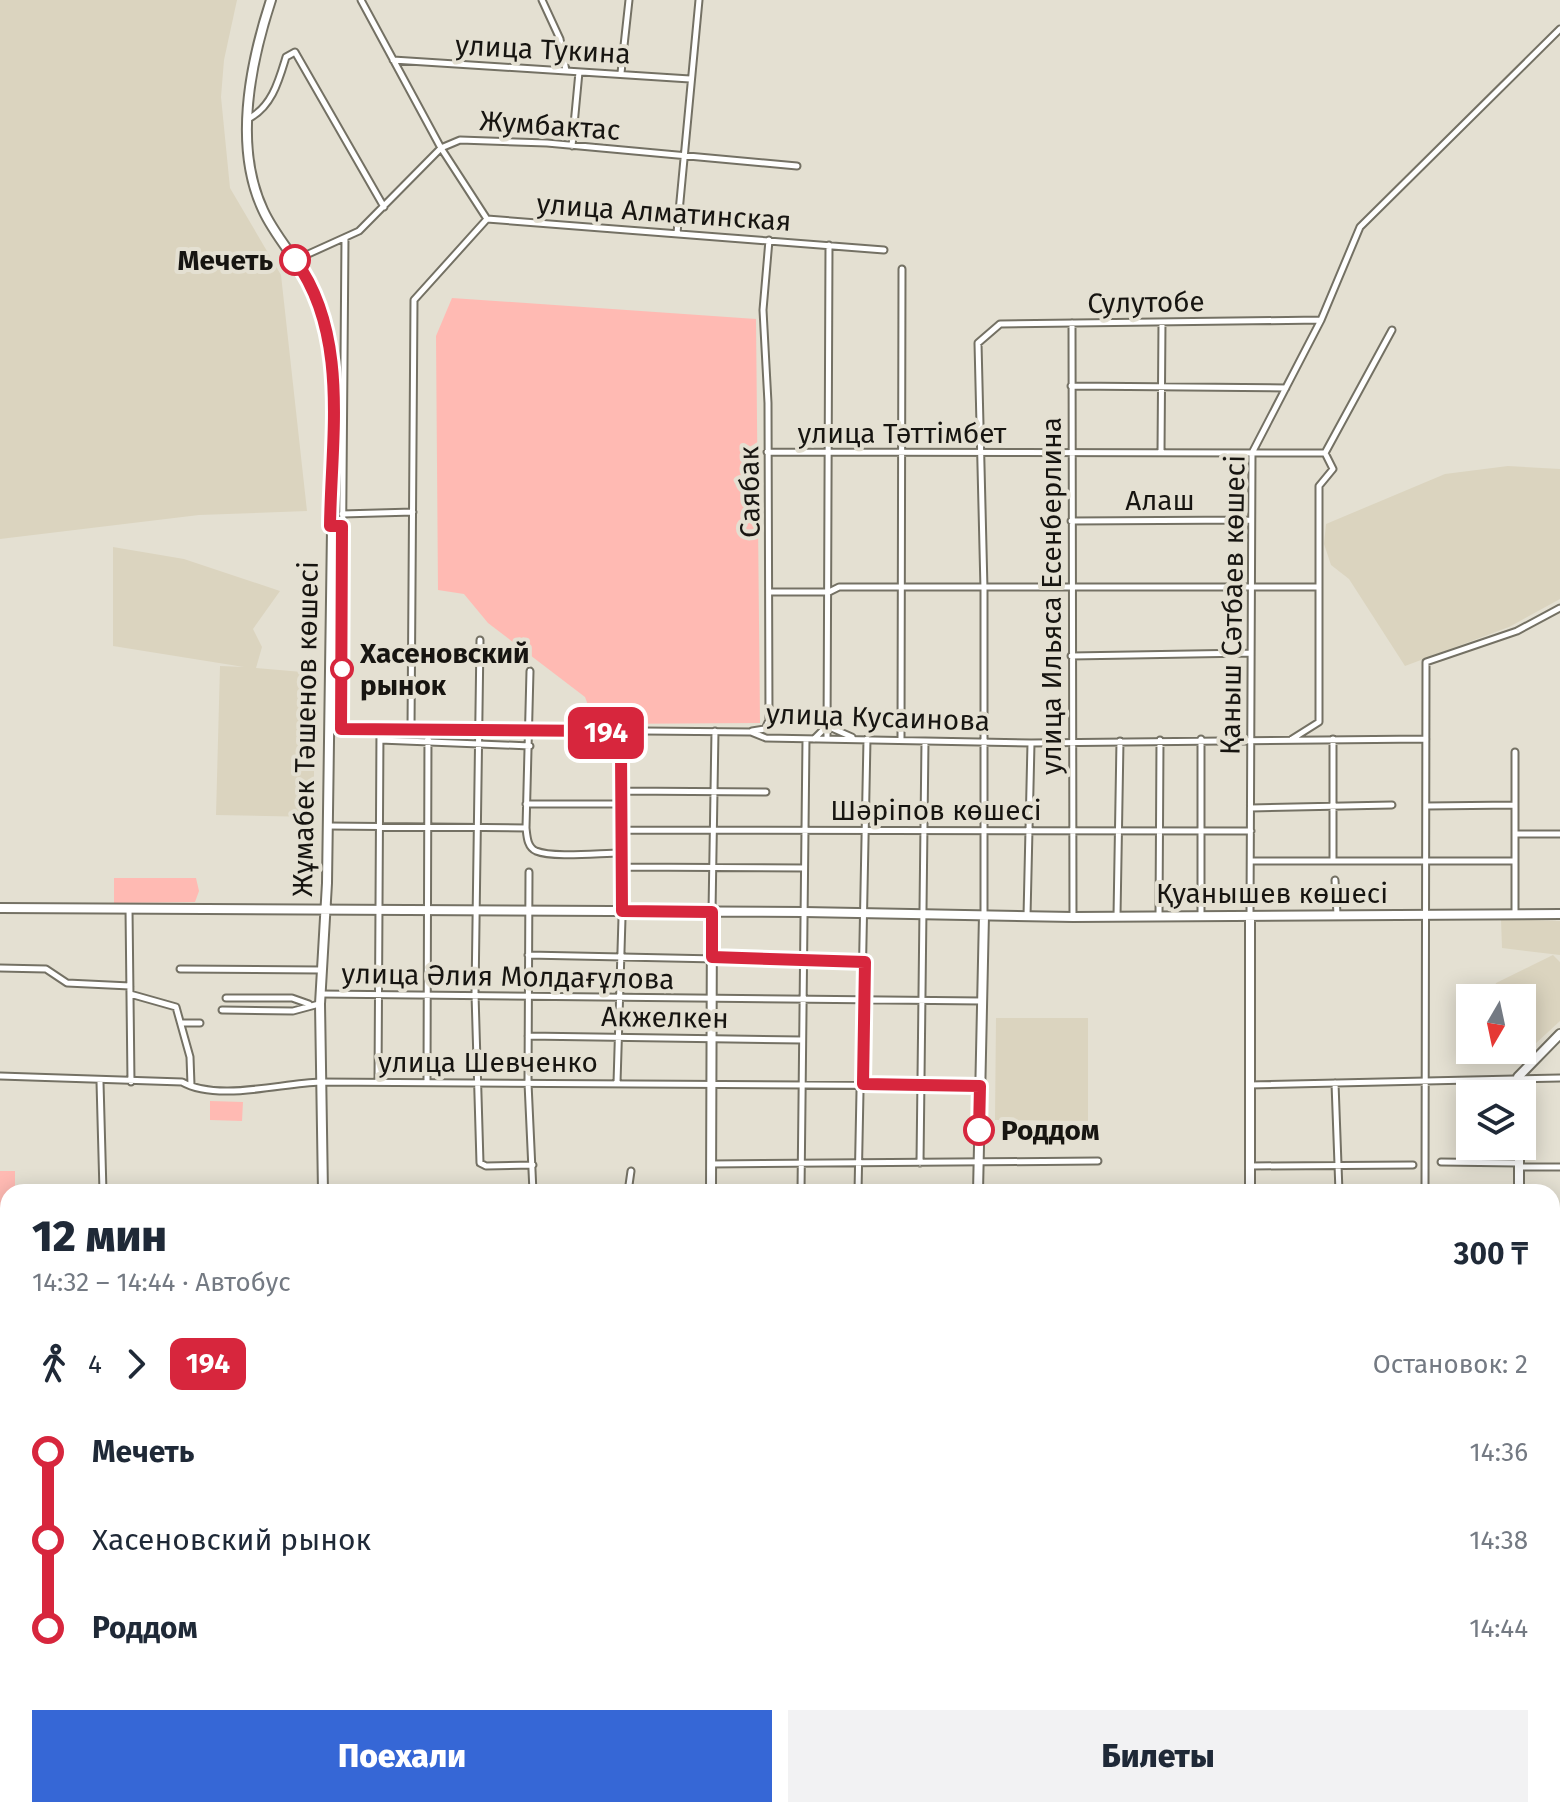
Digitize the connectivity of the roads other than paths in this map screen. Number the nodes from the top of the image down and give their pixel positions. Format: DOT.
graph roads {
  1 [pos="271,0"];
  2 [pos="361,0"];
  3 [pos="542,0"];
  4 [pos="629,0"];
  5 [pos="699,0"];
  6 [pos="1560,29"];
  7 [pos="393,60"];
  8 [pos="566,71"];
  9 [pos="579,72"];
  10 [pos="621,73"];
  11 [pos="690,79"];
  12 [pos="248,119"];
  13 [pos="572,146"];
  14 [pos="441,148"];
  15 [pos="685,156"];
  16 [pos="797,166"];
  17 [pos="384,207"];
  18 [pos="487,219"];
  19 [pos="677,233"];
  20 [pos="345,237"];
  21 [pos="769,240"];
  22 [pos="829,245"];
  23 [pos="884,250"];
  24 [pos="295,260"];
  25 [pos="902,269"];
  26 [pos="1321,320"];
  27 [pos="1162,322"];
  28 [pos="1072,323"];
  29 [pos="1392,330"];
  30 [pos="1071,386"];
  31 [pos="1162,387"];
  32 [pos="1286,388"];
  33 [pos="767,452"];
  34 [pos="899,453"];
  35 [pos="981,453"];
  36 [pos="1070,453"];
  37 [pos="1161,453"];
  38 [pos="1252,453"];
  39 [pos="1325,453"];
  40 [pos="829,454"];
  41 [pos="413,512"];
  42 [pos="342,514"];
  43 [pos="1250,520"];
  44 [pos="1070,521"];
  45 [pos="330,526"];
  46 [pos="342,526"];
  47 [pos="1319,587"];
  48 [pos="901,588"];
  49 [pos="1071,588"];
  50 [pos="1251,588"];
  51 [pos="984,589"];
  52 [pos="771,592"];
  53 [pos="829,592"];
  54 [pos="1560,608"];
  55 [pos="480,640"];
  56 [pos="1251,653"];
  57 [pos="1071,656"];
  58 [pos="530,671"];
  59 [pos="827,726"];
  60 [pos="327,728"];
  61 [pos="341,729"];
  62 [pos="380,729"];
  63 [pos="411,729"];
  64 [pos="428,730"];
  65 [pos="478,730"];
  66 [pos="605,731"];
  67 [pos="629,731"];
  68 [pos="715,731"];
  69 [pos="531,732"];
  70 [pos="751,732"];
  71 [pos="806,739"];
  72 [pos="813,739"];
  73 [pos="827,739"];
  74 [pos="858,739"];
  75 [pos="867,739"];
  76 [pos="1201,739"];
  77 [pos="1250,739"];
  78 [pos="1292,739"];
  79 [pos="1333,739"];
  80 [pos="1426,739"];
  81 [pos="380,740"];
  82 [pos="901,740"];
  83 [pos="1160,740"];
  84 [pos="925,741"];
  85 [pos="983,741"];
  86 [pos="1072,741"];
  87 [pos="1120,741"];
  88 [pos="428,742"];
  89 [pos="478,743"];
  90 [pos="1031,743"];
  91 [pos="530,746"];
  92 [pos="621,752"];
  93 [pos="1515,752"];
  94 [pos="620,791"];
  95 [pos="713,791"];
  96 [pos="766,792"];
  97 [pos="526,804"];
  98 [pos="620,804"];
  99 [pos="1333,805"];
  100 [pos="1392,805"];
  101 [pos="1515,805"];
  102 [pos="1427,806"];
  103 [pos="1251,808"];
  104 [pos="328,826"];
  105 [pos="380,826"];
  106 [pos="427,827"];
  107 [pos="476,827"];
  108 [pos="526,828"];
  109 [pos="620,830"];
  110 [pos="713,830"];
  111 [pos="805,830"];
  112 [pos="866,830"];
  113 [pos="983,831"];
  114 [pos="1030,831"];
  115 [pos="1073,831"];
  116 [pos="1119,831"];
  117 [pos="1159,831"];
  118 [pos="1201,831"];
  119 [pos="1251,831"];
  120 [pos="925,832"];
  121 [pos="1516,834"];
  122 [pos="1560,834"];
  123 [pos="620,853"];
  124 [pos="1333,860"];
  125 [pos="1427,860"];
  126 [pos="1252,861"];
  127 [pos="1515,861"];
  128 [pos="621,867"];
  129 [pos="712,868"];
  130 [pos="804,868"];
  131 [pos="529,872"];
  132 [pos="1335,880"];
  133 [pos="0,908"];
  134 [pos="129,909"];
  135 [pos="325,909"];
  136 [pos="381,910"];
  137 [pos="429,910"];
  138 [pos="478,911"];
  139 [pos="528,911"];
  140 [pos="622,911"];
  141 [pos="712,912"];
  142 [pos="804,912"];
  143 [pos="865,912"];
  144 [pos="925,913"];
  145 [pos="1337,914"];
  146 [pos="1427,914"];
  147 [pos="1515,914"];
  148 [pos="1560,914"];
  149 [pos="984,915"];
  150 [pos="1159,915"];
  151 [pos="1027,916"];
  152 [pos="1117,916"];
  153 [pos="1201,916"];
  154 [pos="1250,916"];
  155 [pos="1073,917"];
  156 [pos="528,955"];
  157 [pos="620,956"];
  158 [pos="712,957"];
  159 [pos="803,960"];
  160 [pos="865,962"];
  161 [pos="0,968"];
  162 [pos="180,969"];
  163 [pos="321,970"];
  164 [pos="130,986"];
  165 [pos="130,994"];
  166 [pos="321,994"];
  167 [pos="379,994"];
  168 [pos="426,994"];
  169 [pos="475,994"];
  170 [pos="527,995"];
  171 [pos="620,997"];
  172 [pos="226,998"];
  173 [pos="712,1000"];
  174 [pos="802,1000"];
  175 [pos="864,1000"];
  176 [pos="923,1001"];
  177 [pos="982,1001"];
  178 [pos="310,1004"];
  179 [pos="320,1004"];
  180 [pos="222,1010"];
  181 [pos="182,1023"];
  182 [pos="200,1023"];
  183 [pos="1560,1034"];
  184 [pos="528,1036"];
  185 [pos="619,1036"];
  186 [pos="712,1038"];
  187 [pos="802,1040"];
  188 [pos="0,1076"];
  189 [pos="1518,1077"];
  190 [pos="1560,1078"];
  191 [pos="1426,1080"];
  192 [pos="1518,1080"];
  193 [pos="100,1082"];
  194 [pos="131,1082"];
  195 [pos="320,1082"];
  196 [pos="378,1082"];
  197 [pos="427,1082"];
  198 [pos="477,1083"];
  199 [pos="528,1083"];
  200 [pos="617,1083"];
  201 [pos="711,1083"];
  202 [pos="1335,1083"];
  203 [pos="801,1084"];
  204 [pos="863,1084"];
  205 [pos="921,1084"];
  206 [pos="1248,1085"];
  207 [pos="980,1086"];
  208 [pos="195,1089"];
  209 [pos="1519,1160"];
  210 [pos="858,1161"];
  211 [pos="1098,1161"];
  212 [pos="1441,1162"];
  213 [pos="801,1163"];
  214 [pos="920,1163"];
  215 [pos="979,1163"];
  216 [pos="711,1164"];
  217 [pos="533,1165"];
  218 [pos="1338,1165"];
  219 [pos="1413,1165"];
  220 [pos="1519,1165"];
  221 [pos="1250,1166"];
  222 [pos="1560,1167"];
  223 [pos="631,1171"];
  224 [pos="103,1184"];
  225 [pos="323,1184"];
  226 [pos="533,1184"];
  227 [pos="629,1184"];
  228 [pos="711,1184"];
  229 [pos="801,1184"];
  230 [pos="858,1184"];
  231 [pos="978,1184"];
  232 [pos="1250,1184"];
  233 [pos="1339,1184"];
  234 [pos="1425,1184"];
  235 [pos="1519,1184"];
  1 -- 12 [label="street, Жұмабек Тәшенов көшесі"];
  2 -- 7 [label="street"];
  3 -- 8 [label="street"];
  4 -- 10 [label="street"];
  5 -- 11 [label="street"];
  6 -- 26 [label="street, Қаныш Сәтбаев көшесі"];
  7 -- 8 [label="street, улица Тукина"];
  7 -- 14 [label="street"];
  8 -- 9 [label="street, улица Тукина"];
  9 -- 10 [label="street, улица Тукина"];
  9 -- 13 [label="street"];
  10 -- 11 [label="street, улица Тукина"];
  11 -- 15 [label="street"];
  12 -- 17 [label="street"];
  12 -- 24 [label="street, Жұмабек Тәшенов көшесі"];
  13 -- 14 [label="street, Жумбактас"];
  13 -- 15 [label="street, Жумбактас"];
  14 -- 17 [label="street, Жумбактас"];
  14 -- 18 [label="street"];
  15 -- 16 [label="street, Жумбактас"];
  15 -- 19 [label="street"];
  17 -- 20 [label="street, Жумбактас"];
  18 -- 19 [label="street, улица Алматинская"];
  18 -- 41 [label="street"];
  19 -- 21 [label="street, улица Алматинская"];
  20 -- 24 [label="street, Жумбактас"];
  20 -- 42 [label="street"];
  21 -- 22 [label="street, улица Алматинская"];
  21 -- 33 [label="street, Саябак"];
  22 -- 23 [label="street, улица Алматинская"];
  22 -- 40 [label="street"];
  24 -- 45 [label="street, Жұмабек Тәшенов көшесі"];
  25 -- 34 [label="street"];
  26 -- 27 [label="street, Сулутобе"];
  26 -- 32 [label="street, Қаныш Сәтбаев көшесі"];
  27 -- 28 [label="street, Сулутобе"];
  27 -- 31 [label="street"];
  28 -- 30 [label="street, улица Ильяса Есенберлина"];
  28 -- 35 [label="street, Сулутобе"];
  29 -- 39 [label="street"];
  30 -- 31 [label="street"];
  30 -- 36 [label="street, улица Ильяса Есенберлина"];
  31 -- 32 [label="street"];
  31 -- 37 [label="street"];
  32 -- 38 [label="street, Қаныш Сәтбаев көшесі"];
  33 -- 40 [label="street, улица Тәттімбет"];
  33 -- 52 [label="street, Саябак"];
  34 -- 35 [label="street, улица Тәттімбет"];
  34 -- 40 [label="street, улица Тәттімбет"];
  34 -- 48 [label="street"];
  35 -- 36 [label="street, улица Тәттімбет"];
  35 -- 51 [label="street"];
  36 -- 37 [label="street, улица Тәттімбет"];
  36 -- 44 [label="street, улица Ильяса Есенберлина"];
  37 -- 38 [label="street, улица Тәттімбет"];
  38 -- 39 [label="street, улица Тәттімбет"];
  38 -- 43 [label="street, Қаныш Сәтбаев көшесі"];
  39 -- 47 [label="street"];
  40 -- 53 [label="street"];
  41 -- 42 [label="street"];
  41 -- 63 [label="street"];
  42 -- 46 [label="street"];
  43 -- 44 [label="street, Алаш"];
  43 -- 50 [label="street, Қаныш Сәтбаев көшесі"];
  44 -- 49 [label="street, улица Ильяса Есенберлина"];
  45 -- 46 [label="street"];
  45 -- 60 [label="street, Жұмабек Тәшенов көшесі"];
  46 -- 61 [label="street"];
  47 -- 50 [label="street"];
  47 -- 78 [label="street"];
  48 -- 51 [label="street"];
  48 -- 53 [label="street"];
  48 -- 82 [label="street"];
  49 -- 50 [label="street"];
  49 -- 51 [label="street"];
  49 -- 57 [label="street, улица Ильяса Есенберлина"];
  50 -- 56 [label="street, Қаныш Сәтбаев көшесі"];
  51 -- 85 [label="street"];
  52 -- 53 [label="street"];
  52 -- 70 [label="street, Саябак"];
  53 -- 59 [label="street"];
  54 -- 80 [label="street"];
  55 -- 65 [label="street"];
  56 -- 57 [label="street"];
  56 -- 77 [label="street, Қаныш Сәтбаев көшесі"];
  57 -- 86 [label="street, улица Ильяса Есенберлина"];
  58 -- 69 [label="street"];
  59 -- 72 [label="street"];
  59 -- 73 [label="street"];
  59 -- 74 [label="street"];
  60 -- 61 [label="street, улица Кусаинова"];
  60 -- 104 [label="street, Жұмабек Тәшенов көшесі"];
  61 -- 62 [label="street, улица Кусаинова"];
  62 -- 63 [label="street, улица Кусаинова"];
  62 -- 81 [label="street"];
  63 -- 64 [label="street, улица Кусаинова"];
  64 -- 65 [label="street, улица Кусаинова"];
  64 -- 88 [label="street"];
  65 -- 69 [label="street, улица Кусаинова"];
  65 -- 89 [label="street"];
  66 -- 67 [label="street, улица Кусаинова"];
  66 -- 69 [label="street, улица Кусаинова"];
  66 -- 92 [label="street"];
  67 -- 68 [label="street, улица Кусаинова"];
  67 -- 92 [label="street"];
  68 -- 70 [label="street, улица Кусаинова"];
  68 -- 95 [label="street"];
  69 -- 91 [label="street"];
  70 -- 71 [label="street, улица Кусаинова"];
  71 -- 72 [label="street, улица Кусаинова"];
  71 -- 111 [label="street"];
  72 -- 73 [label="street, улица Кусаинова"];
  73 -- 74 [label="street, улица Кусаинова"];
  74 -- 75 [label="street, улица Кусаинова"];
  75 -- 82 [label="street, улица Кусаинова"];
  75 -- 112 [label="street"];
  76 -- 77 [label="street, улица Кусаинова"];
  76 -- 83 [label="street, улица Кусаинова"];
  76 -- 118 [label="street"];
  77 -- 78 [label="street, улица Кусаинова"];
  77 -- 103 [label="street, Қаныш Сәтбаев көшесі"];
  78 -- 79 [label="street, улица Кусаинова"];
  79 -- 80 [label="street, улица Кусаинова"];
  79 -- 99 [label="street"];
  80 -- 102 [label="street"];
  81 -- 88 [label="street"];
  81 -- 105 [label="street"];
  82 -- 84 [label="street, улица Кусаинова"];
  83 -- 87 [label="street, улица Кусаинова"];
  83 -- 117 [label="street"];
  84 -- 85 [label="street, улица Кусаинова"];
  84 -- 120 [label="street"];
  85 -- 90 [label="street, улица Кусаинова"];
  85 -- 113 [label="street"];
  86 -- 87 [label="street, улица Кусаинова"];
  86 -- 90 [label="street, улица Кусаинова"];
  86 -- 115 [label="street, улица Ильяса Есенберлина"];
  87 -- 116 [label="street"];
  88 -- 89 [label="street"];
  88 -- 106 [label="street"];
  89 -- 91 [label="street"];
  89 -- 107 [label="street"];
  90 -- 114 [label="street"];
  91 -- 97 [label="street"];
  92 -- 94 [label="street"];
  93 -- 101 [label="street"];
  94 -- 95 [label="street"];
  94 -- 98 [label="street"];
  95 -- 96 [label="street"];
  95 -- 110 [label="street"];
  97 -- 98 [label="street"];
  97 -- 108 [label="street"];
  98 -- 109 [label="street"];
  99 -- 100 [label="street"];
  99 -- 103 [label="street"];
  99 -- 124 [label="street"];
  101 -- 102 [label="street"];
  101 -- 121 [label="street"];
  102 -- 125 [label="street"];
  103 -- 119 [label="street, Қаныш Сәтбаев көшесі"];
  104 -- 105 [label="street"];
  104 -- 135 [label="street, Жұмабек Тәшенов көшесі"];
  105 -- 106 [label="street"];
  105 -- 136 [label="street"];
  106 -- 107 [label="street"];
  106 -- 137 [label="street"];
  107 -- 108 [label="street"];
  107 -- 138 [label="street"];
  108 -- 123 [label="street"];
  109 -- 110 [label="street, Шәріпов көшесі"];
  109 -- 123 [label="street"];
  110 -- 111 [label="street, Шәріпов көшесі"];
  110 -- 129 [label="street"];
  111 -- 112 [label="street, Шәріпов көшесі"];
  111 -- 130 [label="street"];
  112 -- 120 [label="street, Шәріпов көшесі"];
  112 -- 143 [label="street"];
  113 -- 114 [label="street, Шәріпов көшесі"];
  113 -- 120 [label="street, Шәріпов көшесі"];
  113 -- 149 [label="street"];
  114 -- 115 [label="street, Шәріпов көшесі"];
  114 -- 151 [label="street"];
  115 -- 116 [label="street, Шәріпов көшесі"];
  115 -- 155 [label="street, улица Ильяса Есенберлина"];
  116 -- 117 [label="street, Шәріпов көшесі"];
  116 -- 152 [label="street"];
  117 -- 118 [label="street, Шәріпов көшесі"];
  117 -- 150 [label="street"];
  118 -- 119 [label="street, Шәріпов көшесі"];
  118 -- 153 [label="street"];
  119 -- 126 [label="street, Қаныш Сәтбаев көшесі"];
  120 -- 144 [label="street"];
  121 -- 122 [label="street"];
  121 -- 127 [label="street"];
  123 -- 128 [label="street"];
  124 -- 125 [label="street"];
  124 -- 126 [label="street"];
  125 -- 127 [label="street"];
  125 -- 146 [label="street"];
  126 -- 154 [label="street, Қаныш Сәтбаев көшесі"];
  127 -- 147 [label="street"];
  128 -- 129 [label="street"];
  128 -- 140 [label="street"];
  129 -- 130 [label="street"];
  129 -- 141 [label="street"];
  130 -- 142 [label="street"];
  131 -- 139 [label="street"];
  132 -- 145 [label="street"];
  133 -- 134 [label="street, Қуанышев көшесі"];
  134 -- 135 [label="street, Қуанышев көшесі"];
  134 -- 164 [label="street"];
  135 -- 136 [label="street, Қуанышев көшесі"];
  135 -- 163 [label="street, Жұмабек Тәшенов көшесі"];
  136 -- 137 [label="street, Қуанышев көшесі"];
  136 -- 167 [label="street"];
  137 -- 138 [label="street, Қуанышев көшесі"];
  137 -- 168 [label="street"];
  138 -- 139 [label="street, Қуанышев көшесі"];
  138 -- 169 [label="street"];
  139 -- 140 [label="street, Қуанышев көшесі"];
  139 -- 156 [label="street"];
  140 -- 141 [label="street, Қуанышев көшесі"];
  140 -- 157 [label="street"];
  141 -- 142 [label="street, Қуанышев көшесі"];
  141 -- 158 [label="street"];
  142 -- 143 [label="street, Қуанышев көшесі"];
  142 -- 159 [label="street"];
  143 -- 144 [label="street, Қуанышев көшесі"];
  143 -- 160 [label="street"];
  144 -- 149 [label="street, Қуанышев көшесі"];
  144 -- 176 [label="street"];
  145 -- 146 [label="street, Қуанышев көшесі"];
  145 -- 154 [label="street, Қуанышев көшесі"];
  146 -- 147 [label="street, Қуанышев көшесі"];
  146 -- 191 [label="street"];
  147 -- 148 [label="street, Қуанышев көшесі"];
  149 -- 151 [label="street, Қуанышев көшесі"];
  149 -- 177 [label="street"];
  150 -- 152 [label="street, Қуанышев көшесі"];
  150 -- 153 [label="street, Қуанышев көшесі"];
  151 -- 155 [label="street, Қуанышев көшесі"];
  152 -- 155 [label="street, Қуанышев көшесі"];
  153 -- 154 [label="street, Қуанышев көшесі"];
  154 -- 206 [label="street, Қаныш Сәтбаев көшесі"];
  156 -- 157 [label="street"];
  156 -- 170 [label="street"];
  157 -- 158 [label="street"];
  157 -- 171 [label="street"];
  158 -- 159 [label="street"];
  158 -- 173 [label="street"];
  159 -- 160 [label="street"];
  159 -- 174 [label="street"];
  160 -- 175 [label="street"];
  161 -- 164 [label="street"];
  162 -- 163 [label="street"];
  163 -- 166 [label="street, Жұмабек Тәшенов көшесі"];
  164 -- 165 [label="street"];
  165 -- 181 [label="street"];
  165 -- 194 [label="street"];
  166 -- 167 [label="street, улица Әлия Молдағұлова"];
  166 -- 179 [label="street, Жұмабек Тәшенов көшесі"];
  167 -- 168 [label="street, улица Әлия Молдағұлова"];
  167 -- 196 [label="street"];
  168 -- 169 [label="street, улица Әлия Молдағұлова"];
  168 -- 197 [label="street"];
  169 -- 170 [label="street, улица Әлия Молдағұлова"];
  169 -- 198 [label="street"];
  170 -- 171 [label="street, улица Әлия Молдағұлова"];
  170 -- 184 [label="street"];
  171 -- 173 [label="street, улица Әлия Молдағұлова"];
  171 -- 185 [label="street"];
  172 -- 178 [label="street, улица Әлия Молдағұлова"];
  173 -- 174 [label="street, улица Әлия Молдағұлова"];
  173 -- 186 [label="street"];
  174 -- 175 [label="street, улица Әлия Молдағұлова"];
  174 -- 187 [label="street"];
  175 -- 176 [label="street, улица Әлия Молдағұлова"];
  175 -- 204 [label="street"];
  176 -- 177 [label="street, улица Әлия Молдағұлова"];
  176 -- 205 [label="street"];
  177 -- 207 [label="street"];
  178 -- 179 [label="street, улица Әлия Молдағұлова"];
  178 -- 180 [label="street, улица Әлия Молдағұлова"];
  179 -- 195 [label="street, Жұмабек Тәшенов көшесі"];
  181 -- 182 [label="street"];
  181 -- 208 [label="street"];
  183 -- 189 [label="street"];
  184 -- 185 [label="street, Акжелкен"];
  184 -- 199 [label="street"];
  185 -- 186 [label="street, Акжелкен"];
  185 -- 200 [label="street"];
  186 -- 187 [label="street, Акжелкен"];
  186 -- 201 [label="street"];
  187 -- 203 [label="street"];
  188 -- 193 [label="street, улица Шевченко"];
  189 -- 190 [label="street"];
  189 -- 191 [label="street"];
  189 -- 192 [label="street"];
  191 -- 202 [label="street"];
  191 -- 234 [label="street"];
  193 -- 194 [label="street, улица Шевченко"];
  193 -- 224 [label="street"];
  194 -- 208 [label="street, улица Шевченко"];
  195 -- 196 [label="street, улица Шевченко"];
  195 -- 208 [label="street, улица Шевченко"];
  195 -- 225 [label="street, Жұмабек Тәшенов көшесі"];
  196 -- 197 [label="street, улица Шевченко"];
  197 -- 198 [label="street, улица Шевченко"];
  198 -- 199 [label="street, улица Шевченко"];
  198 -- 217 [label="street"];
  199 -- 200 [label="street, улица Шевченко"];
  199 -- 217 [label="street"];
  200 -- 201 [label="street, улица Шевченко"];
  201 -- 203 [label="street, улица Шевченко"];
  201 -- 216 [label="street"];
  202 -- 206 [label="street"];
  202 -- 218 [label="street"];
  203 -- 204 [label="street, улица Шевченко"];
  203 -- 213 [label="street"];
  204 -- 205 [label="street, улица Шевченко"];
  204 -- 210 [label="street"];
  205 -- 207 [label="street, улица Шевченко"];
  205 -- 214 [label="street"];
  206 -- 221 [label="street, Қаныш Сәтбаев көшесі"];
  207 -- 215 [label="street"];
  209 -- 220 [label="street"];
  210 -- 213 [label="street"];
  210 -- 214 [label="street"];
  210 -- 230 [label="street"];
  211 -- 215 [label="street"];
  212 -- 220 [label="street"];
  213 -- 216 [label="street"];
  213 -- 229 [label="street"];
  214 -- 215 [label="street"];
  215 -- 231 [label="street"];
  216 -- 228 [label="street"];
  217 -- 226 [label="street"];
  218 -- 219 [label="street"];
  218 -- 221 [label="street"];
  218 -- 233 [label="street"];
  220 -- 222 [label="street"];
  220 -- 235 [label="street"];
  221 -- 232 [label="street, Қаныш Сәтбаев көшесі"];
  223 -- 227 [label="street"];
}
